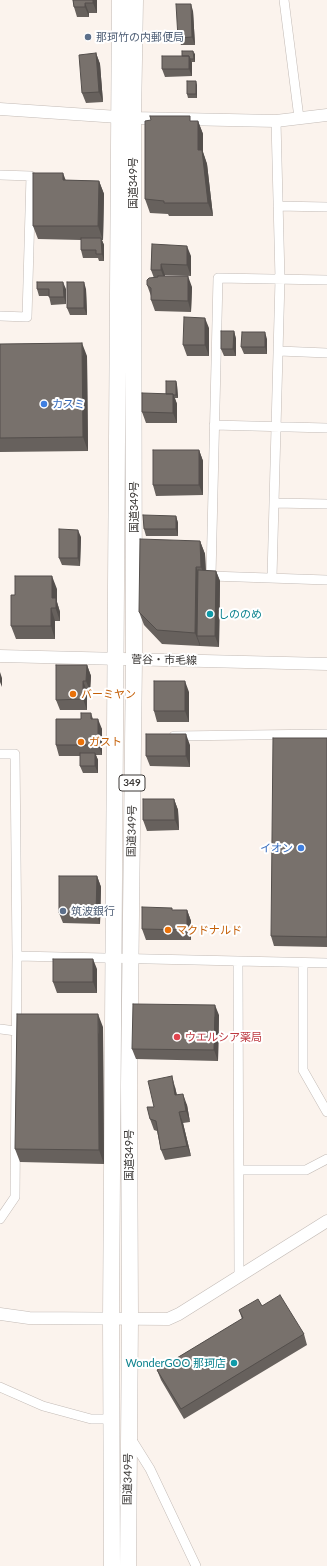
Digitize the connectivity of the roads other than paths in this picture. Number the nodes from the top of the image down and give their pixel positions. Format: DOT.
graph roads {
  1 [pos="120,0"];
  2 [pos="135,0"];
  3 [pos="284,0"];
  4 [pos="0,109"];
  5 [pos="327,115"];
  6 [pos="126,118"];
  7 [pos="299,118"];
  8 [pos="276,121"];
  9 [pos="0,175"];
  10 [pos="278,206"];
  11 [pos="327,207"];
  12 [pos="280,279"];
  13 [pos="327,280"];
  14 [pos="0,316"];
  15 [pos="279,351"];
  16 [pos="327,353"];
  17 [pos="214,425"];
  18 [pos="276,427"];
  19 [pos="327,428"];
  20 [pos="274,503"];
  21 [pos="327,504"];
  22 [pos="272,577"];
  23 [pos="327,580"];
  24 [pos="0,656"];
  25 [pos="117,658"];
  26 [pos="134,659"];
  27 [pos="327,664"];
  28 [pos="327,734"];
  29 [pos="164,736"];
  30 [pos="0,754"];
  31 [pos="17,956"];
  32 [pos="114,959"];
  33 [pos="130,959"];
  34 [pos="238,961"];
  35 [pos="303,963"];
  36 [pos="327,963"];
  37 [pos="0,1029"];
  38 [pos="16,1031"];
  39 [pos="327,1112"];
  40 [pos="327,1159"];
  41 [pos="239,1170"];
  42 [pos="0,1219"];
  43 [pos="327,1221"];
  44 [pos="240,1275"];
  45 [pos="0,1314"];
  46 [pos="111,1318"];
  47 [pos="130,1318"];
  48 [pos="0,1387"];
  49 [pos="111,1419"];
  50 [pos="129,1435"];
  51 [pos="112,1566"];
  52 [pos="128,1566"];
  53 [pos="196,1566"];
  1 -- 6 [label="highway, 国道349号 / 349"];
  2 -- 6 [label="highway, 国道349号 / 349"];
  3 -- 7 [label="street"];
  4 -- 6 [label="street"];
  5 -- 7 [label="street"];
  6 -- 8 [label="street"];
  6 -- 25 [label="highway, 国道349号 / 349"];
  6 -- 26 [label="highway, 国道349号 / 349"];
  7 -- 8 [label="street"];
  8 -- 10 [label="street"];
  9 -- 14 [label="street"];
  10 -- 11 [label="street"];
  10 -- 12 [label="street"];
  12 -- 13 [label="street"];
  12 -- 15 [label="street"];
  12 -- 17 [label="street"];
  15 -- 16 [label="street"];
  15 -- 18 [label="street"];
  17 -- 18 [label="street"];
  17 -- 22 [label="street"];
  18 -- 19 [label="street"];
  18 -- 20 [label="street"];
  20 -- 21 [label="street"];
  20 -- 22 [label="street"];
  22 -- 23 [label="street"];
  24 -- 25 [label="street, 菅谷・市毛線"];
  25 -- 26 [label="street, 菅谷・市毛線"];
  25 -- 32 [label="highway, 国道349号 / 349"];
  26 -- 27 [label="street, 菅谷・市毛線"];
  26 -- 33 [label="highway, 国道349号 / 349"];
  28 -- 29 [label="street"];
  30 -- 31 [label="street"];
  31 -- 32 [label="street"];
  31 -- 38 [label="street"];
  32 -- 33 [label="street"];
  32 -- 46 [label="highway, 国道349号 / 349"];
  33 -- 34 [label="street"];
  33 -- 47 [label="highway, 国道349号 / 349"];
  34 -- 35 [label="street"];
  34 -- 41 [label="street"];
  35 -- 36 [label="street"];
  35 -- 39 [label="street"];
  37 -- 38 [label="street"];
  38 -- 42 [label="street"];
  40 -- 41 [label="street"];
  41 -- 44 [label="street"];
  43 -- 44 [label="street"];
  44 -- 47 [label="street"];
  45 -- 46 [label="street"];
  46 -- 47 [label="street"];
  46 -- 49 [label="highway, 国道349号 / 349"];
  47 -- 50 [label="highway, 国道349号 / 349"];
  48 -- 49 [label="street"];
  49 -- 51 [label="highway, 国道349号 / 349"];
  50 -- 52 [label="highway, 国道349号 / 349"];
  50 -- 53 [label="street"];
}
